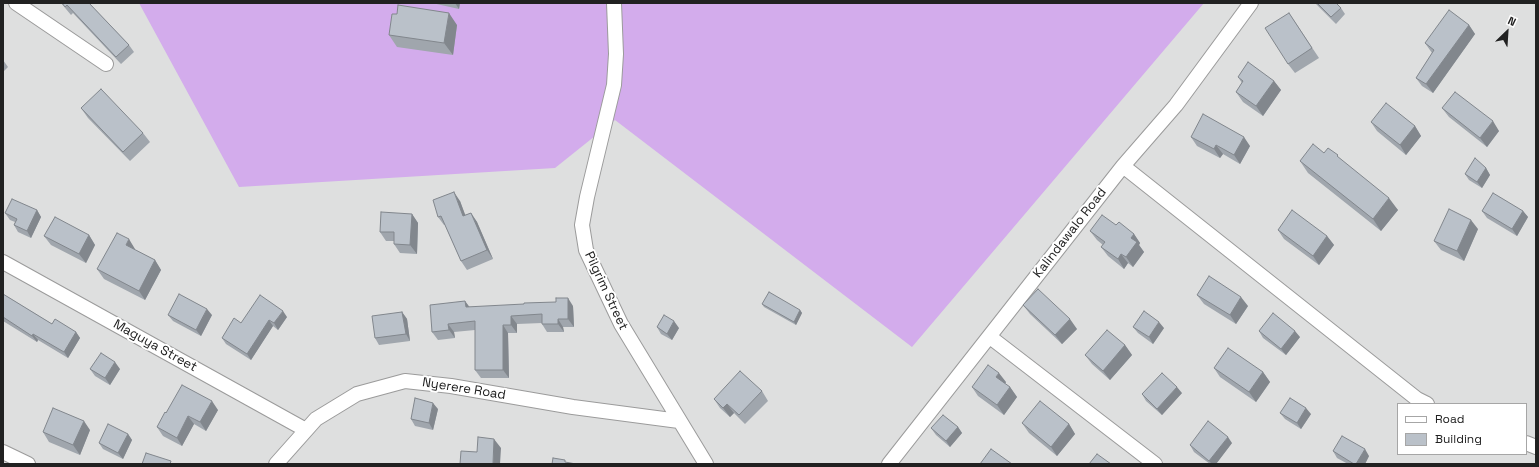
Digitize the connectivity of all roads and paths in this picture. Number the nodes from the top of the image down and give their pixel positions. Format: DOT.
graph roads {
  1 [pos="16,3"];
  2 [pos="614,3"];
  3 [pos="1252,3"];
  4 [pos="106,64"];
  5 [pos="1123,166"];
  6 [pos="3,262"];
  7 [pos="990,337"];
  8 [pos="1426,403"];
  9 [pos="679,421"];
  10 [pos="306,430"];
  11 [pos="3,452"];
  12 [pos="28,464"];
  13 [pos="276,464"];
  14 [pos="706,464"];
  15 [pos="889,464"];
  16 [pos="1154,464"];
  1 -- 4 [label="street"];
  2 -- 9 [label="street, Pilgrim Street"];
  3 -- 5 [label="street, Kalindawalo Road"];
  5 -- 7 [label="street, Kalindawalo Road"];
  5 -- 8 [label="street"];
  6 -- 10 [label="street, Maguya Street"];
  7 -- 15 [label="street, Kalindawalo Road"];
  7 -- 16 [label="street"];
  9 -- 10 [label="street, Nyerere Road"];
  9 -- 14 [label="street, Pilgrim Street"];
  10 -- 13 [label="street, Nyerere Road"];
  11 -- 12 [label="street"];
}
